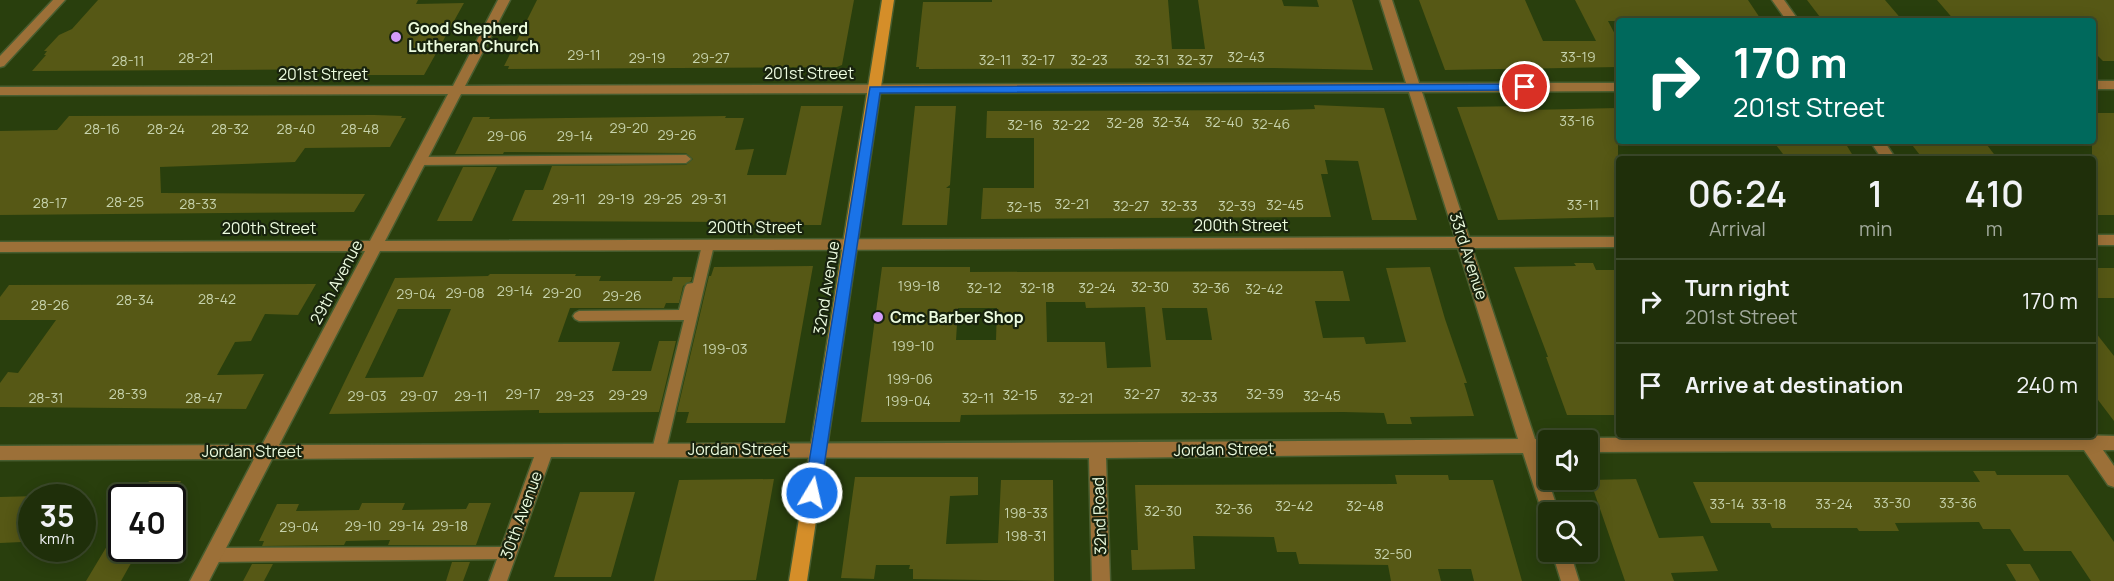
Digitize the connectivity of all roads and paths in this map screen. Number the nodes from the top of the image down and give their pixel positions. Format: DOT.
graph roads {
  1 [pos="60,0"];
  2 [pos="504,0"];
  3 [pos="888,0"];
  4 [pos="1386,0"];
  5 [pos="1778,0"];
  6 [pos="1791,18"];
  7 [pos="0,63"];
  8 [pos="2096,85"];
  9 [pos="2114,85"];
  10 [pos="1616,87"];
  11 [pos="1414,88"];
  12 [pos="874,89"];
  13 [pos="0,91"];
  14 [pos="456,91"];
  15 [pos="686,159"];
  16 [pos="420,161"];
  17 [pos="2096,240"];
  18 [pos="2114,240"];
  19 [pos="1464,242"];
  20 [pos="1616,242"];
  21 [pos="704,245"];
  22 [pos="851,245"];
  23 [pos="375,246"];
  24 [pos="0,248"];
  25 [pos="579,316"];
  26 [pos="2085,439"];
  27 [pos="2114,442"];
  28 [pos="1530,446"];
  29 [pos="1538,446"];
  30 [pos="1598,446"];
  31 [pos="819,449"];
  32 [pos="545,450"];
  33 [pos="659,450"];
  34 [pos="266,451"];
  35 [pos="1097,451"];
  36 [pos="0,453"];
  37 [pos="2114,480"];
  38 [pos="1547,502"];
  39 [pos="507,553"];
  40 [pos="213,555"];
  41 [pos="1564,562"];
  42 [pos="199,581"];
  43 [pos="498,581"];
  44 [pos="798,581"];
  45 [pos="1101,581"];
  46 [pos="1570,581"];
  1 -- 7 [label="street"];
  2 -- 14 [label="street, 29th Avenue"];
  3 -- 12 [label="street, 32nd Avenue"];
  4 -- 11 [label="street, 33rd Avenue"];
  5 -- 6 [label="street"];
  8 -- 9 [label="street"];
  10 -- 11 [label="street, 201st Street"];
  11 -- 12 [label="street, 201st Street"];
  11 -- 19 [label="street, 33rd Avenue"];
  12 -- 14 [label="street, 201st Street"];
  12 -- 22 [label="street, 32nd Avenue"];
  13 -- 14 [label="street, 201st Street"];
  14 -- 16 [label="street, 29th Avenue"];
  15 -- 16 [label="lane"];
  16 -- 23 [label="street, 29th Avenue"];
  17 -- 18 [label="street"];
  19 -- 20 [label="street, 200th Street"];
  19 -- 22 [label="street, 200th Street"];
  19 -- 28 [label="street, 33rd Avenue"];
  21 -- 22 [label="street, 200th Street"];
  21 -- 23 [label="street, 200th Street"];
  21 -- 25 [label="lane"];
  21 -- 33 [label="lane"];
  22 -- 31 [label="street, 32nd Avenue"];
  23 -- 24 [label="street, 200th Street"];
  23 -- 34 [label="street, 29th Avenue"];
  26 -- 27 [label="street"];
  26 -- 30 [label="street"];
  26 -- 37 [label="street"];
  28 -- 29 [label="street, Jordan Street"];
  28 -- 35 [label="street, Jordan Street"];
  28 -- 38 [label="street, 33rd Avenue"];
  31 -- 33 [label="street, Jordan Street"];
  31 -- 35 [label="street, Jordan Street"];
  31 -- 44 [label="street, 32nd Avenue"];
  32 -- 33 [label="street, Jordan Street"];
  32 -- 34 [label="street, Jordan Street"];
  32 -- 39 [label="street, 30th Avenue"];
  34 -- 36 [label="street, Jordan Street"];
  34 -- 40 [label="street, 29th Avenue"];
  35 -- 45 [label="street, 32nd Road"];
  39 -- 40 [label="lane"];
  39 -- 43 [label="street, 30th Avenue"];
  40 -- 42 [label="street, 29th Avenue"];
  41 -- 46 [label="street"];
}
